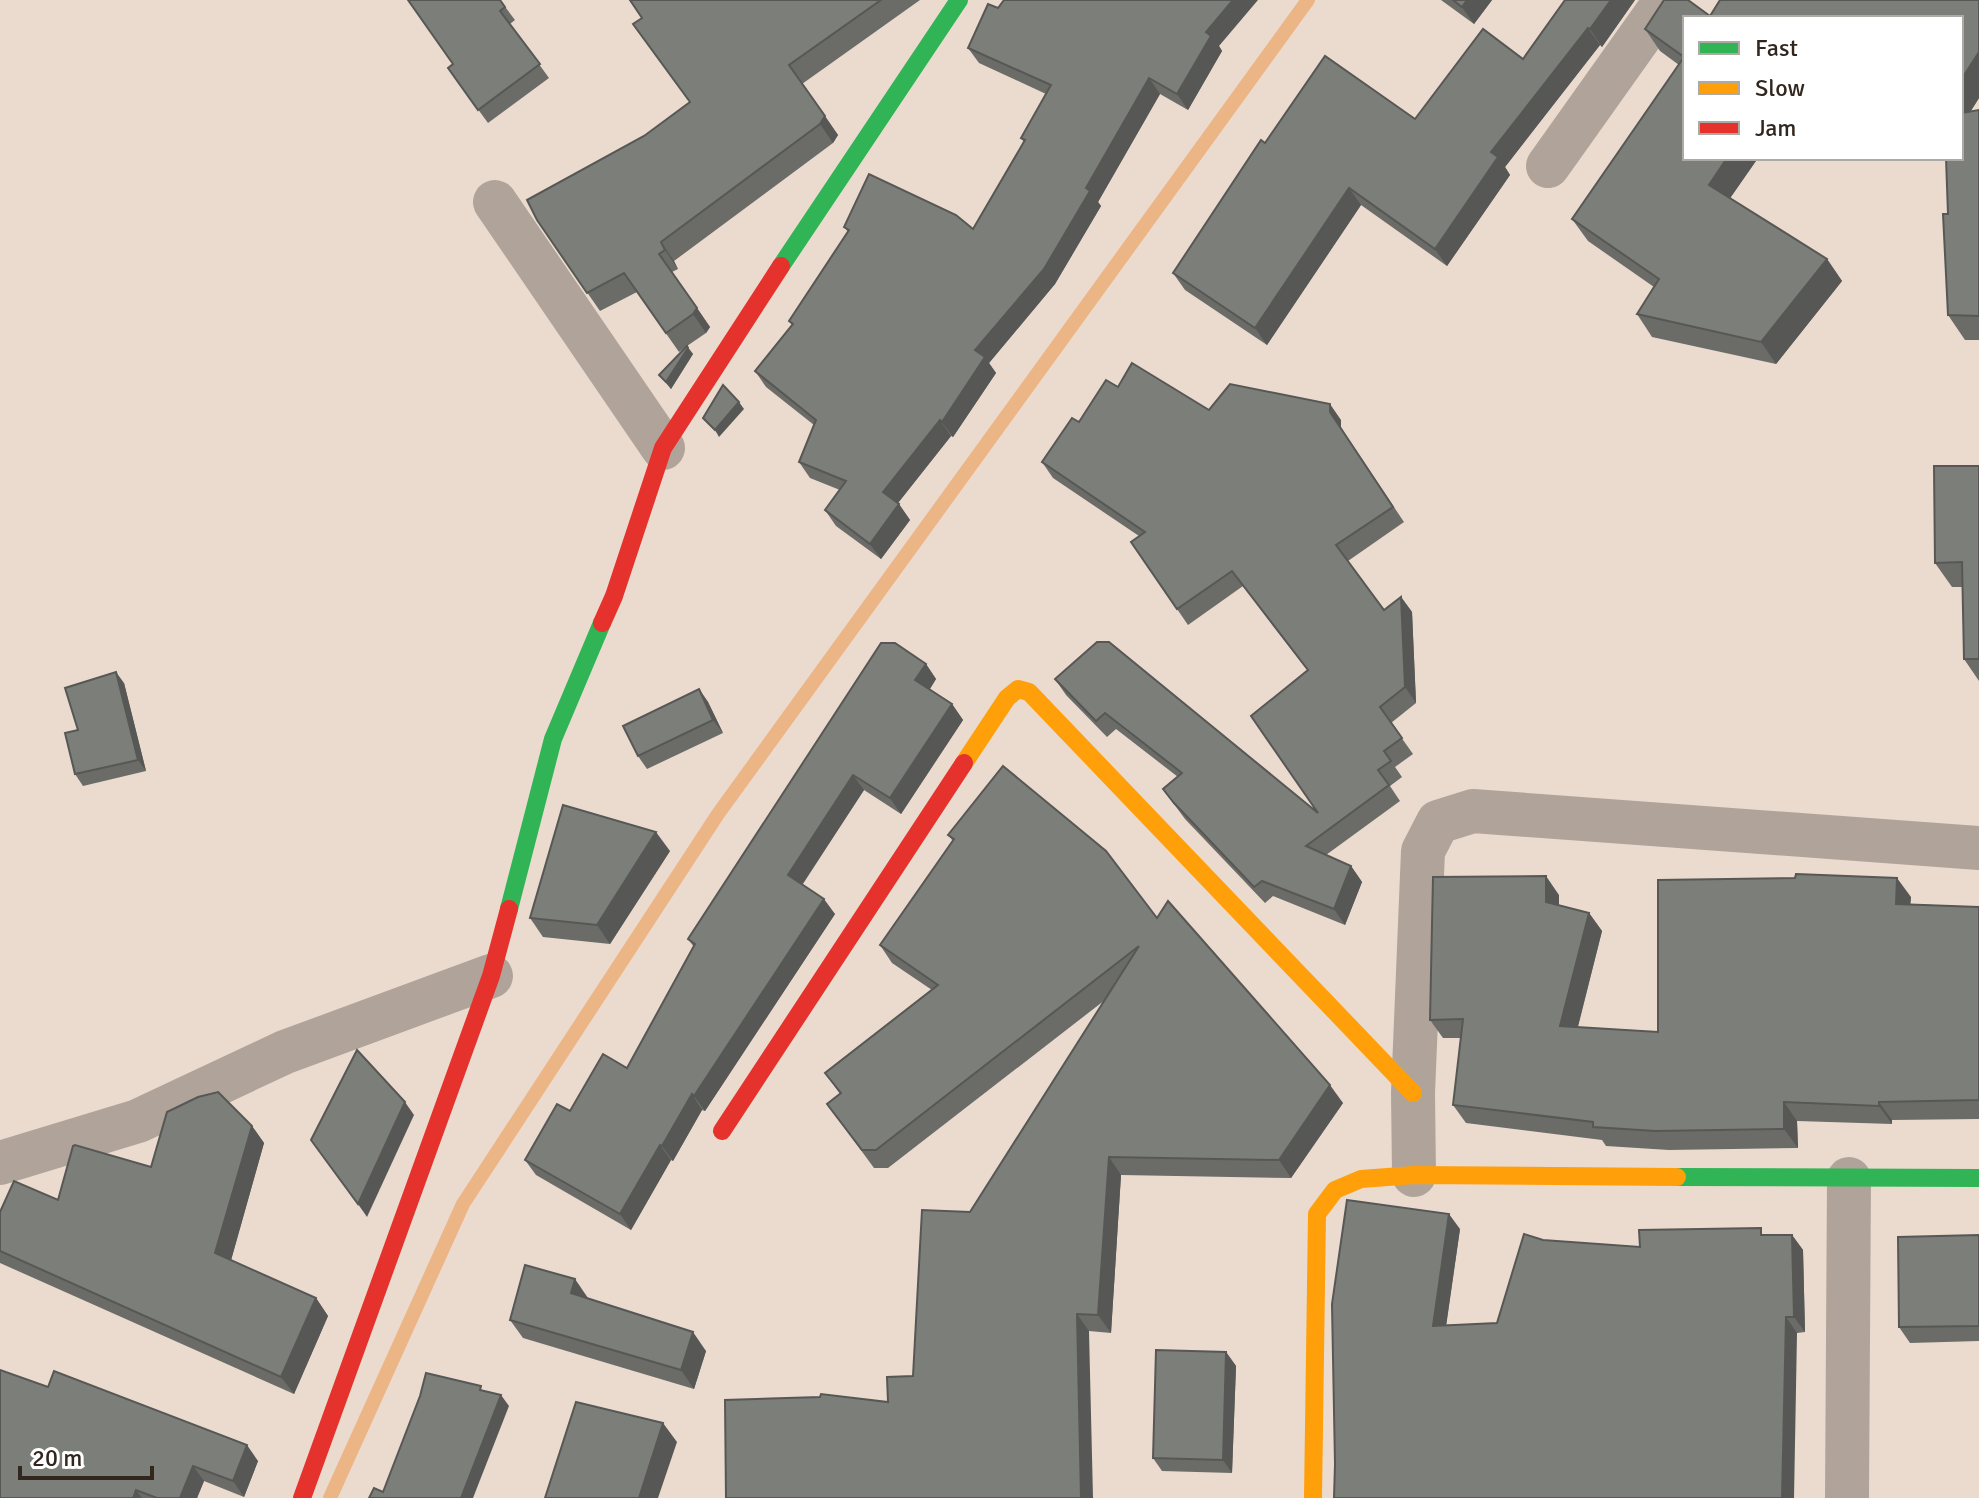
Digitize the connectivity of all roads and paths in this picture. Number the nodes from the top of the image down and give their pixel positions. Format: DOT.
graph roads {
  1 [pos="959,0"];
  2 [pos="1666,0"];
  3 [pos="1548,166"];
  4 [pos="495,202"];
  5 [pos="663,448"];
  6 [pos="1979,848"];
  7 [pos="491,976"];
  8 [pos="1413,1093"];
  9 [pos="722,1131"];
  10 [pos="0,1163"];
  11 [pos="1414,1175"];
  12 [pos="1979,1178"];
  13 [pos="1849,1179"];
  14 [pos="302,1498"];
  15 [pos="1313,1498"];
  16 [pos="1847,1498"];
  1 -- 5 [label="street"];
  2 -- 3 [label="street"];
  4 -- 5 [label="street"];
  5 -- 7 [label="street"];
  6 -- 8 [label="street"];
  7 -- 10 [label="street"];
  7 -- 14 [label="street"];
  8 -- 9 [label="street"];
  8 -- 11 [label="street"];
  11 -- 13 [label="street"];
  11 -- 15 [label="street"];
  12 -- 13 [label="street"];
  13 -- 16 [label="street"];
}
